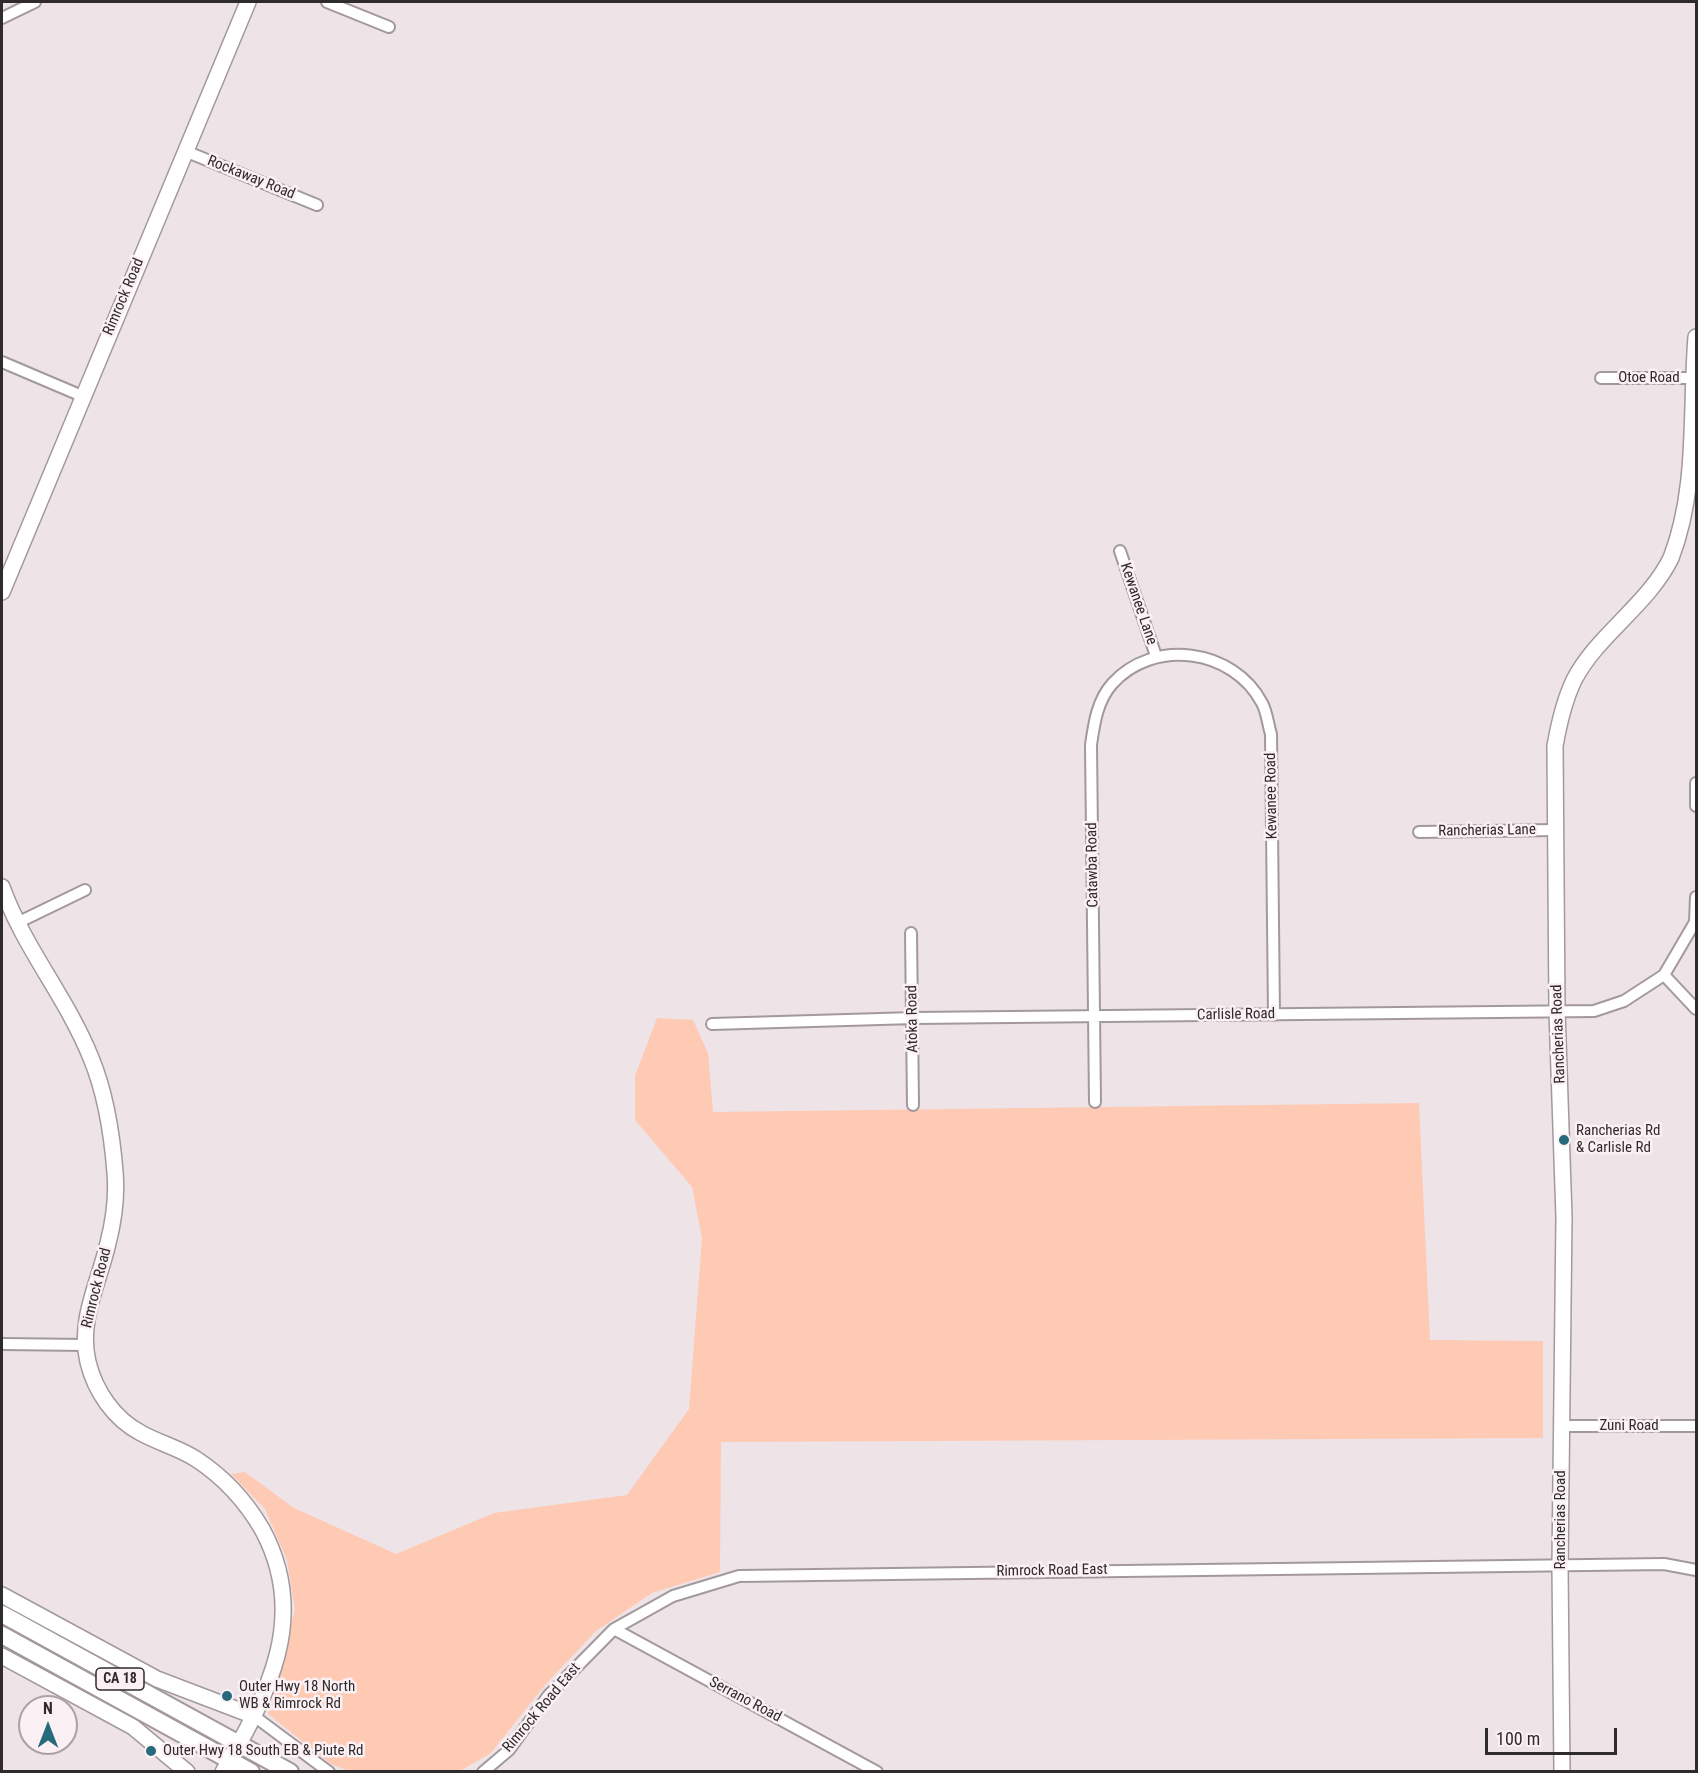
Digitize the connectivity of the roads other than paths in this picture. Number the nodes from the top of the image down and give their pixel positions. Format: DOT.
graph roads {
  1 [pos="35,2"];
  2 [pos="248,2"];
  3 [pos="327,2"];
  4 [pos="2,18"];
  5 [pos="389,27"];
  6 [pos="185,151"];
  7 [pos="317,206"];
  8 [pos="1696,337"];
  9 [pos="2,362"];
  10 [pos="1601,378"];
  11 [pos="1696,378"];
  12 [pos="82,396"];
  13 [pos="1692,515"];
  14 [pos="1120,551"];
  15 [pos="2,592"];
  16 [pos="1156,656"];
  17 [pos="1696,783"];
  18 [pos="1696,806"];
  19 [pos="1555,830"];
  20 [pos="1419,832"];
  21 [pos="2,887"];
  22 [pos="84,890"];
  23 [pos="1696,897"];
  24 [pos="17,923"];
  25 [pos="911,933"];
  26 [pos="1665,975"];
  27 [pos="1696,1009"];
  28 [pos="1557,1011"];
  29 [pos="1274,1015"];
  30 [pos="1094,1016"];
  31 [pos="914,1018"];
  32 [pos="712,1024"];
  33 [pos="1095,1102"];
  34 [pos="913,1105"];
  35 [pos="2,1344"];
  36 [pos="85,1345"];
  37 [pos="1561,1426"];
  38 [pos="1696,1426"];
  39 [pos="1560,1566"];
  40 [pos="1696,1570"];
  41 [pos="2,1594"];
  42 [pos="2,1614"];
  43 [pos="614,1629"];
  44 [pos="2,1635"];
  45 [pos="2,1656"];
  46 [pos="254,1716"];
  47 [pos="239,1744"];
  48 [pos="226,1766"];
  49 [pos="187,1772"];
  50 [pos="251,1772"];
  51 [pos="290,1772"];
  52 [pos="329,1772"];
  53 [pos="483,1772"];
  54 [pos="877,1772"];
  55 [pos="1563,1772"];
  1 -- 4 [label="street"];
  2 -- 6 [label="street, Rimrock Road"];
  3 -- 5 [label="street"];
  6 -- 7 [label="street, Rockaway Road"];
  6 -- 12 [label="street, Rimrock Road"];
  8 -- 11 [label="street, Rancherias Road"];
  9 -- 12 [label="street"];
  10 -- 11 [label="street, Otoe Road"];
  11 -- 13 [label="street, Rancherias Road"];
  12 -- 15 [label="street, Rimrock Road"];
  13 -- 19 [label="street, Rancherias Road"];
  14 -- 16 [label="street, Kewanee Lane"];
  16 -- 29 [label="street, Kewanee Road"];
  16 -- 30 [label="street, Catawba Road"];
  17 -- 18 [label="street"];
  19 -- 20 [label="street, Rancherias Lane"];
  19 -- 28 [label="street, Rancherias Road"];
  21 -- 24 [label="street, Rimrock Road"];
  22 -- 24 [label="street"];
  23 -- 26 [label="street, Carlisle Road"];
  24 -- 36 [label="street, Rimrock Road"];
  25 -- 31 [label="street, Atoka Road"];
  26 -- 27 [label="street"];
  26 -- 28 [label="street, Carlisle Road"];
  28 -- 29 [label="street, Carlisle Road"];
  28 -- 37 [label="street, Rancherias Road"];
  29 -- 30 [label="street, Carlisle Road"];
  30 -- 31 [label="street, Carlisle Road"];
  30 -- 33 [label="street, Catawba Road"];
  31 -- 32 [label="street, Carlisle Road"];
  31 -- 34 [label="street, Atoka Road"];
  35 -- 36 [label="street"];
  36 -- 46 [label="street, Rimrock Road"];
  37 -- 38 [label="street, Zuni Road"];
  37 -- 39 [label="street, Rancherias Road"];
  39 -- 40 [label="street, Rimrock Road East"];
  39 -- 43 [label="street, Rimrock Road East"];
  39 -- 55 [label="street, Rancherias Road"];
  41 -- 46 [label="street"];
  42 -- 47 [label="main road, CA 18"];
  43 -- 53 [label="street, Rimrock Road East"];
  43 -- 54 [label="street, Serrano Road"];
  44 -- 48 [label="main road, CA 18"];
  45 -- 49 [label="street"];
  46 -- 47 [label="street, Rimrock Road"];
  46 -- 52 [label="street"];
  47 -- 48 [label="street, Rimrock Road"];
  47 -- 51 [label="main road, CA 18"];
  48 -- 50 [label="main road, CA 18"];
}
